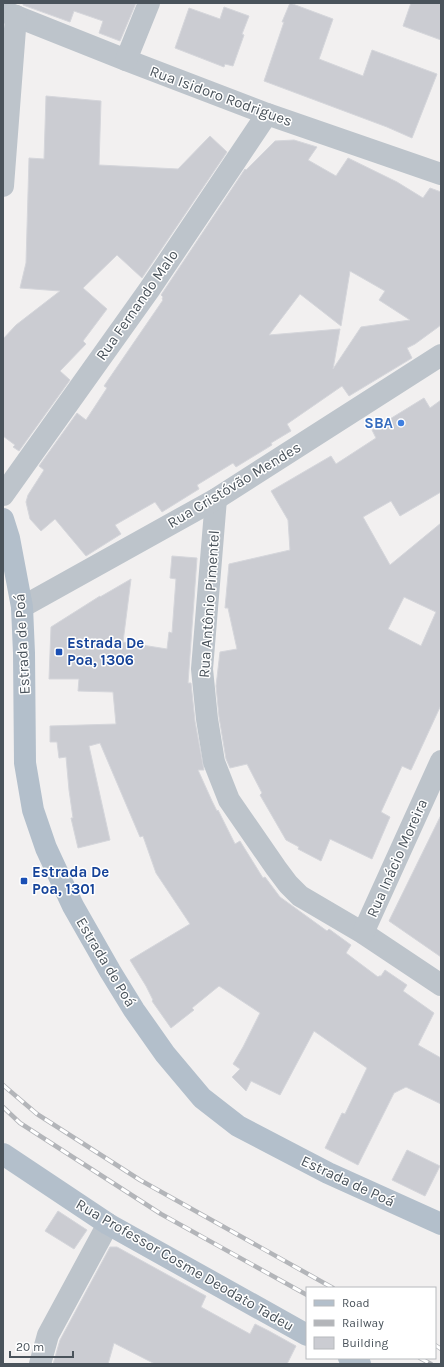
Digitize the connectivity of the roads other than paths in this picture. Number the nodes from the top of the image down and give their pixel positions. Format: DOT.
graph roads {
  1 [pos="149,3"];
  2 [pos="9,13"];
  3 [pos="126,60"];
  4 [pos="267,114"];
  5 [pos="441,174"];
  6 [pos="3,186"];
  7 [pos="441,355"];
  8 [pos="3,495"];
  9 [pos="216,499"];
  10 [pos="3,519"];
  11 [pos="22,607"];
  12 [pos="440,764"];
  13 [pos="363,933"];
  14 [pos="441,985"];
  15 [pos="3,1154"];
  16 [pos="108,1224"];
  17 [pos="441,1224"];
  18 [pos="306,1334"];
  19 [pos="351,1359"];
  20 [pos="40,1364"];
  21 [pos="360,1364"];
  1 -- 3 [label="street"];
  2 -- 3 [label="street, Rua Isidoro Rodrigues"];
  2 -- 6 [label="street"];
  3 -- 4 [label="street, Rua Isidoro Rodrigues"];
  4 -- 5 [label="street, Rua Isidoro Rodrigues"];
  4 -- 8 [label="street, Rua Fernando Malo"];
  7 -- 9 [label="street, Rua Cristóvão Mendes"];
  9 -- 11 [label="street, Rua Cristóvão Mendes"];
  9 -- 13 [label="street, Rua Antônio Pimentel"];
  10 -- 11 [label="main road, Estrada de Poá"];
  11 -- 17 [label="main road, Estrada de Poá"];
  12 -- 13 [label="street, Rua Inácio Moreira"];
  13 -- 14 [label="street, Rua Antônio Pimentel"];
  15 -- 16 [label="main road, Rua Professor Cosme Deodato Tadeu"];
  16 -- 18 [label="main road, Rua Professor Cosme Deodato Tadeu"];
  16 -- 20 [label="street"];
  19 -- 21 [label="main road"];
}
